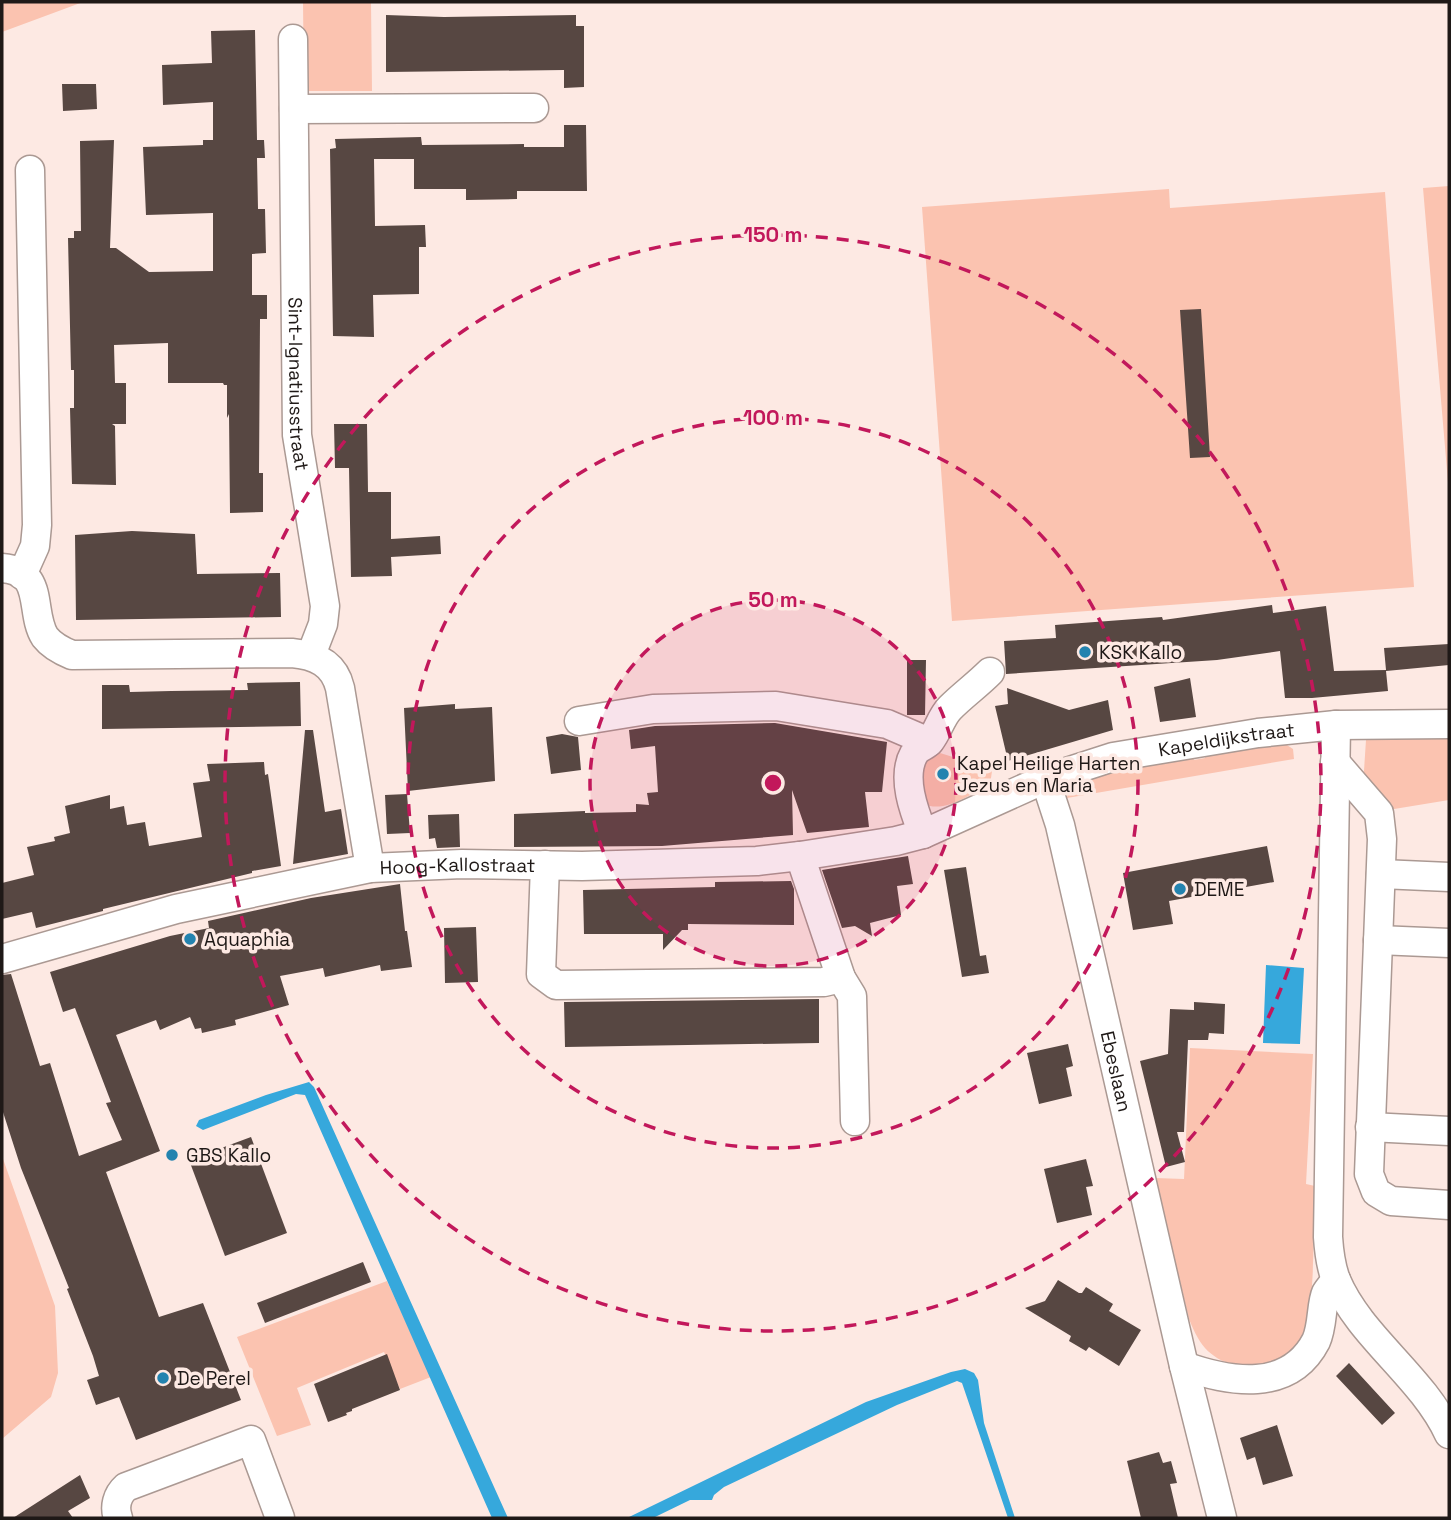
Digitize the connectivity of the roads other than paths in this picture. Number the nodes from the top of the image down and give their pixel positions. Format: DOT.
graph roads {
  1 [pos="293,39"];
  2 [pos="534,108"];
  3 [pos="294,109"];
  4 [pos="30,170"];
  5 [pos="12,572"];
  6 [pos="311,655"];
  7 [pos="990,671"];
  8 [pos="579,721"];
  9 [pos="1449,724"];
  10 [pos="1336,725"];
  11 [pos="929,742"];
  12 [pos="1335,762"];
  13 [pos="1045,779"];
  14 [pos="923,834"];
  15 [pos="800,856"];
  16 [pos="545,865"];
  17 [pos="370,867"];
  18 [pos="1381,874"];
  19 [pos="1449,877"];
  20 [pos="1378,940"];
  21 [pos="1449,943"];
  22 [pos="2,959"];
  23 [pos="841,978"];
  24 [pos="855,1121"];
  25 [pos="1370,1127"];
  26 [pos="1449,1131"];
  27 [pos="1449,1205"];
  28 [pos="1336,1280"];
  29 [pos="1184,1366"];
  30 [pos="1449,1434"];
  31 [pos="119,1505"];
  32 [pos="281,1518"];
  33 [pos="1222,1518"];
  1 -- 3 [label="street, Sint-Ignatiusstraat"];
  2 -- 3 [label="street"];
  3 -- 6 [label="street, Sint-Ignatiusstraat"];
  4 -- 5 [label="street"];
  5 -- 6 [label="street"];
  6 -- 17 [label="street"];
  7 -- 11 [label="street"];
  8 -- 11 [label="street"];
  9 -- 10 [label="street, Kapeldijkstraat"];
  10 -- 12 [label="street"];
  10 -- 13 [label="street, Kapeldijkstraat"];
  11 -- 14 [label="street"];
  12 -- 18 [label="street"];
  12 -- 28 [label="street"];
  13 -- 14 [label="street, Kapeldijkstraat"];
  13 -- 29 [label="street, Ebeslaan"];
  14 -- 15 [label="street, Hoog-Kallostraat"];
  15 -- 16 [label="street, Hoog-Kallostraat"];
  15 -- 23 [label="street"];
  16 -- 17 [label="street, Hoog-Kallostraat"];
  16 -- 23 [label="street"];
  17 -- 22 [label="street, Hoog-Kallostraat"];
  18 -- 19 [label="street"];
  18 -- 20 [label="street"];
  20 -- 21 [label="street"];
  20 -- 25 [label="street"];
  23 -- 24 [label="street"];
  25 -- 26 [label="street"];
  25 -- 27 [label="street"];
  28 -- 29 [label="street"];
  28 -- 30 [label="street"];
  29 -- 33 [label="street, Ebeslaan"];
  31 -- 32 [label="street"];
}
